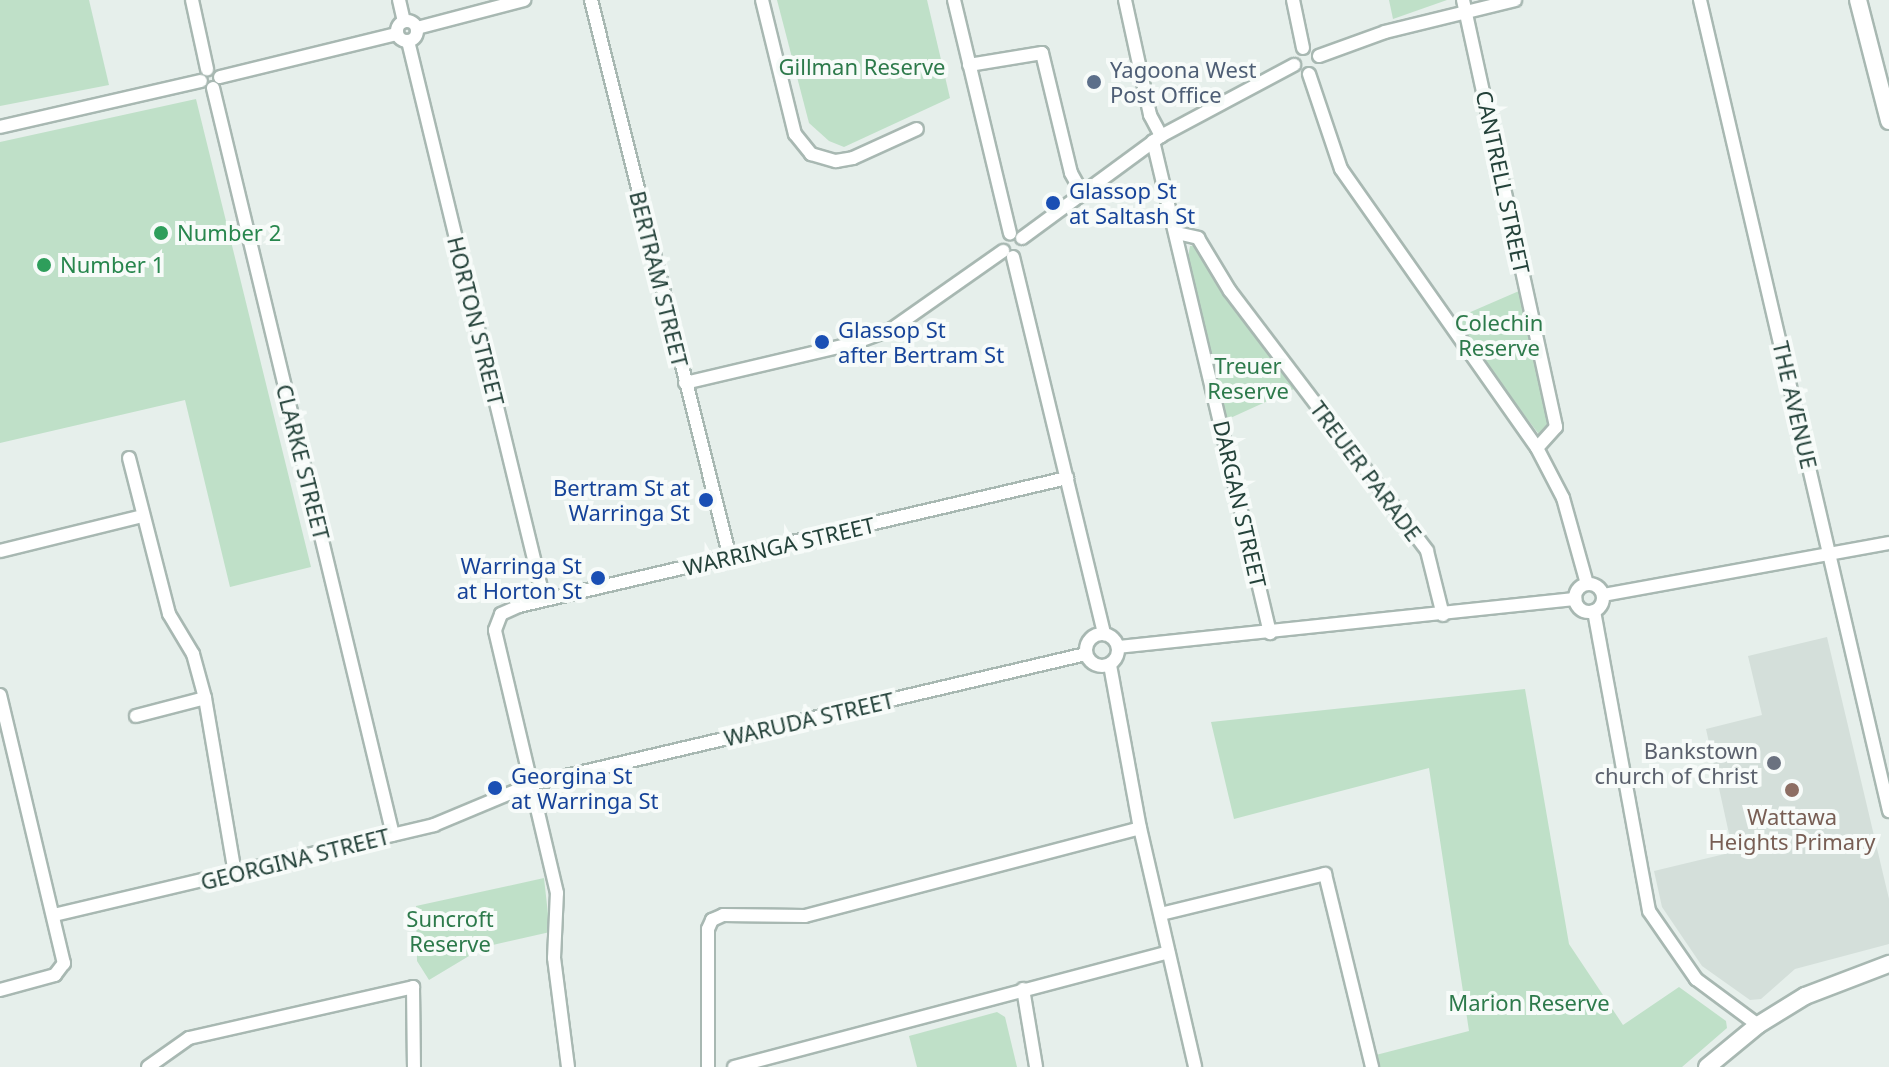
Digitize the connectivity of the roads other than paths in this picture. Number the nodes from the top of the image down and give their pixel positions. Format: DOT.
graph roads {
  1 [pos="192,0"];
  2 [pos="399,0"];
  3 [pos="524,0"];
  4 [pos="591,0"];
  5 [pos="762,0"];
  6 [pos="954,0"];
  7 [pos="1125,0"];
  8 [pos="1293,0"];
  9 [pos="1515,0"];
  10 [pos="1700,0"];
  11 [pos="1858,0"];
  12 [pos="1464,6"];
  13 [pos="404,21"];
  14 [pos="417,28"];
  15 [pos="402,38"];
  16 [pos="1303,48"];
  17 [pos="1319,56"];
  18 [pos="969,65"];
  19 [pos="1294,65"];
  20 [pos="1309,74"];
  21 [pos="204,75"];
  22 [pos="217,82"];
  23 [pos="1886,98"];
  24 [pos="1889,121"];
  25 [pos="0,127"];
  26 [pos="917,129"];
  27 [pos="1157,138"];
  28 [pos="1082,193"];
  29 [pos="1177,233"];
  30 [pos="1016,236"];
  31 [pos="1008,254"];
  32 [pos="685,383"];
  33 [pos="1537,448"];
  34 [pos="129,458"];
  35 [pos="1067,478"];
  36 [pos="142,516"];
  37 [pos="1889,543"];
  38 [pos="0,551"];
  39 [pos="1830,554"];
  40 [pos="730,558"];
  41 [pos="1587,584"];
  42 [pos="1603,595"];
  43 [pos="1575,599"];
  44 [pos="544,600"];
  45 [pos="1594,611"];
  46 [pos="1443,615"];
  47 [pos="480,618"];
  48 [pos="496,621"];
  49 [pos="1270,633"];
  50 [pos="1104,634"];
  51 [pos="1118,647"];
  52 [pos="1086,654"];
  53 [pos="1110,665"];
  54 [pos="0,695"];
  55 [pos="205,698"];
  56 [pos="136,716"];
  57 [pos="532,784"];
  58 [pos="1889,811"];
  59 [pos="1140,828"];
  60 [pos="393,835"];
  61 [pos="235,873"];
  62 [pos="1161,914"];
  63 [pos="54,915"];
  64 [pos="1168,952"];
  65 [pos="1889,964"];
  66 [pos="1023,989"];
  67 [pos="0,990"];
  68 [pos="1758,1025"];
  69 [pos="148,1067"];
  70 [pos="414,1067"];
  71 [pos="568,1067"];
  72 [pos="708,1067"];
  73 [pos="734,1067"];
  74 [pos="1036,1067"];
  75 [pos="1195,1067"];
  76 [pos="1372,1067"];
  77 [pos="1707,1067"];
  1 -- 21 [label="street"];
  2 -- 13 [label="street"];
  3 -- 14 [label="street"];
  4 -- 32 [label="street, BERTRAM STREET"];
  5 -- 26 [label="street"];
  6 -- 18 [label="street"];
  7 -- 27 [label="street, DARGAN STREET"];
  8 -- 16 [label="street"];
  9 -- 12 [label="street"];
  10 -- 39 [label="street, THE AVENUE"];
  11 -- 23 [label="main road"];
  12 -- 17 [label="street"];
  12 -- 33 [label="street, CANTRELL STREET"];
  13 -- 14 [label="street"];
  13 -- 15 [label="street"];
  14 -- 15 [label="street"];
  15 -- 22 [label="street"];
  15 -- 44 [label="street, HORTON STREET"];
  16 -- 17 [label="street"];
  16 -- 19 [label="street"];
  17 -- 20 [label="street"];
  18 -- 28 [label="street"];
  18 -- 30 [label="street"];
  19 -- 20 [label="street"];
  19 -- 27 [label="street"];
  20 -- 33 [label="street"];
  21 -- 22 [label="street"];
  21 -- 22 [label="street"];
  21 -- 25 [label="street"];
  22 -- 60 [label="street, CLARKE STREET"];
  23 -- 24 [label="main road"];
  27 -- 28 [label="street"];
  27 -- 29 [label="street, DARGAN STREET"];
  28 -- 30 [label="street"];
  29 -- 46 [label="street, TREUER PARADE"];
  29 -- 49 [label="street, DARGAN STREET"];
  30 -- 31 [label="street"];
  30 -- 31 [label="street"];
  31 -- 32 [label="street"];
  31 -- 35 [label="street"];
  32 -- 40 [label="street, BERTRAM STREET"];
  33 -- 41 [label="street"];
  34 -- 36 [label="street"];
  35 -- 40 [label="street, WARRINGA STREET"];
  35 -- 50 [label="street"];
  36 -- 38 [label="street"];
  36 -- 55 [label="street"];
  37 -- 39 [label="street"];
  39 -- 42 [label="street"];
  39 -- 58 [label="street, THE AVENUE"];
  40 -- 44 [label="street, WARRINGA STREET"];
  41 -- 42 [label="street"];
  41 -- 43 [label="street"];
  42 -- 45 [label="street"];
  43 -- 45 [label="street"];
  43 -- 46 [label="street"];
  44 -- 48 [label="street, WARRINGA STREET"];
  45 -- 68 [label="street"];
  46 -- 49 [label="street"];
  47 -- 48 [label="street"];
  48 -- 57 [label="street"];
  49 -- 51 [label="street"];
  50 -- 51 [label="street"];
  50 -- 52 [label="street"];
  51 -- 53 [label="street"];
  52 -- 53 [label="street"];
  52 -- 57 [label="street, WARUDA STREET"];
  53 -- 59 [label="street"];
  54 -- 63 [label="street"];
  55 -- 56 [label="street"];
  55 -- 61 [label="street"];
  57 -- 60 [label="street, GEORGINA STREET"];
  57 -- 71 [label="street"];
  59 -- 62 [label="street"];
  59 -- 72 [label="street"];
  60 -- 61 [label="street, GEORGINA STREET"];
  61 -- 63 [label="street, GEORGINA STREET"];
  62 -- 64 [label="street"];
  62 -- 76 [label="street"];
  63 -- 67 [label="street"];
  64 -- 66 [label="street"];
  64 -- 75 [label="street"];
  65 -- 68 [label="main road"];
  66 -- 73 [label="street"];
  66 -- 74 [label="street"];
  68 -- 77 [label="main road"];
  69 -- 70 [label="street"];
}
